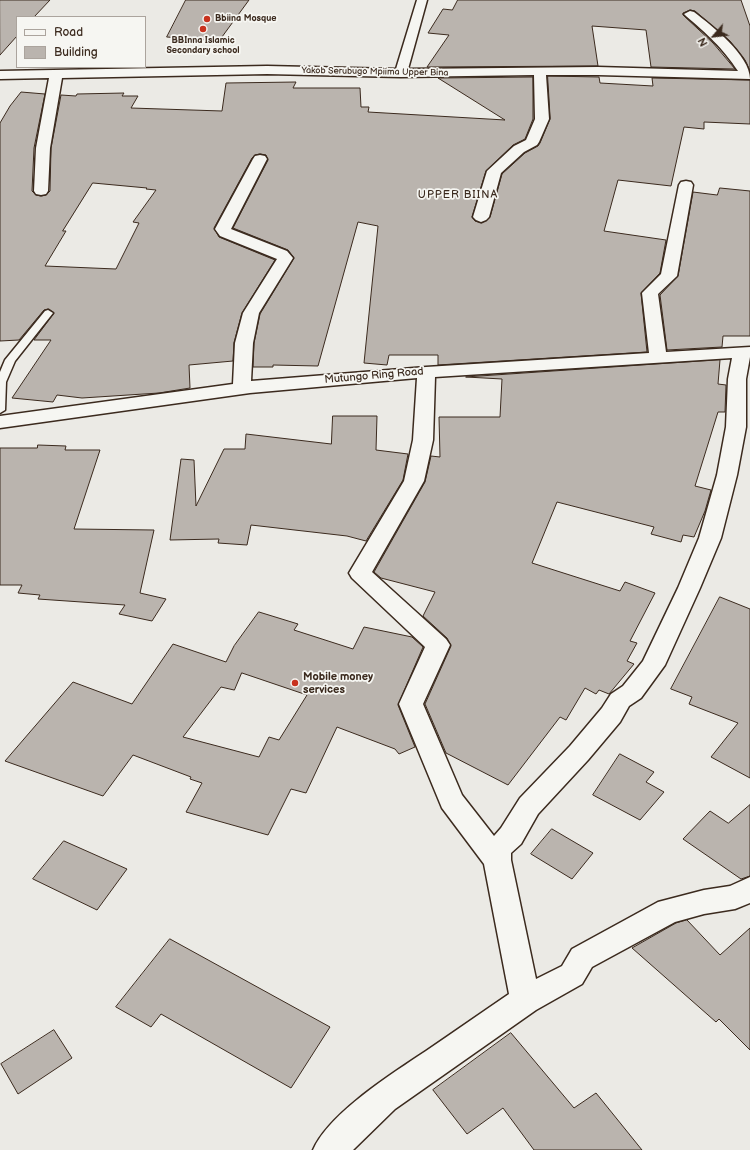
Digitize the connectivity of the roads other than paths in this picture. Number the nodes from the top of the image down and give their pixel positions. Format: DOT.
graph roads {
  1 [pos="422,0"];
  2 [pos="690,14"];
  3 [pos="401,73"];
  4 [pos="540,73"];
  5 [pos="0,74"];
  6 [pos="56,74"];
  7 [pos="749,75"];
  8 [pos="260,159"];
  9 [pos="686,185"];
  10 [pos="41,191"];
  11 [pos="481,217"];
  12 [pos="48,313"];
  13 [pos="746,352"];
  14 [pos="658,358"];
  15 [pos="426,372"];
  16 [pos="242,388"];
  17 [pos="0,410"];
  18 [pos="0,422"];
  19 [pos="497,860"];
  20 [pos="750,889"];
  21 [pos="525,1000"];
  22 [pos="330,1150"];
  1 -- 3 [label="street"];
  2 -- 7 [label="street"];
  3 -- 4 [label="street, Yakob Serubugo Mpiima Upper Bina"];
  3 -- 6 [label="street, Yakob Serubugo Mpiima Upper Bina"];
  4 -- 7 [label="street, Yakob Serubugo Mpiima Upper Bina"];
  4 -- 11 [label="street"];
  5 -- 6 [label="street, Yakob Serubugo Mpiima Upper Bina"];
  6 -- 10 [label="street"];
  8 -- 16 [label="street"];
  9 -- 14 [label="street"];
  12 -- 17 [label="lane"];
  13 -- 14 [label="street, Mutungo Ring Road"];
  13 -- 19 [label="street"];
  14 -- 15 [label="street, Mutungo Ring Road"];
  15 -- 16 [label="street, Mutungo Ring Road"];
  15 -- 19 [label="street"];
  16 -- 18 [label="street, Mutungo Ring Road"];
  19 -- 21 [label="street"];
  20 -- 21 [label="street"];
  21 -- 22 [label="street"];
}
